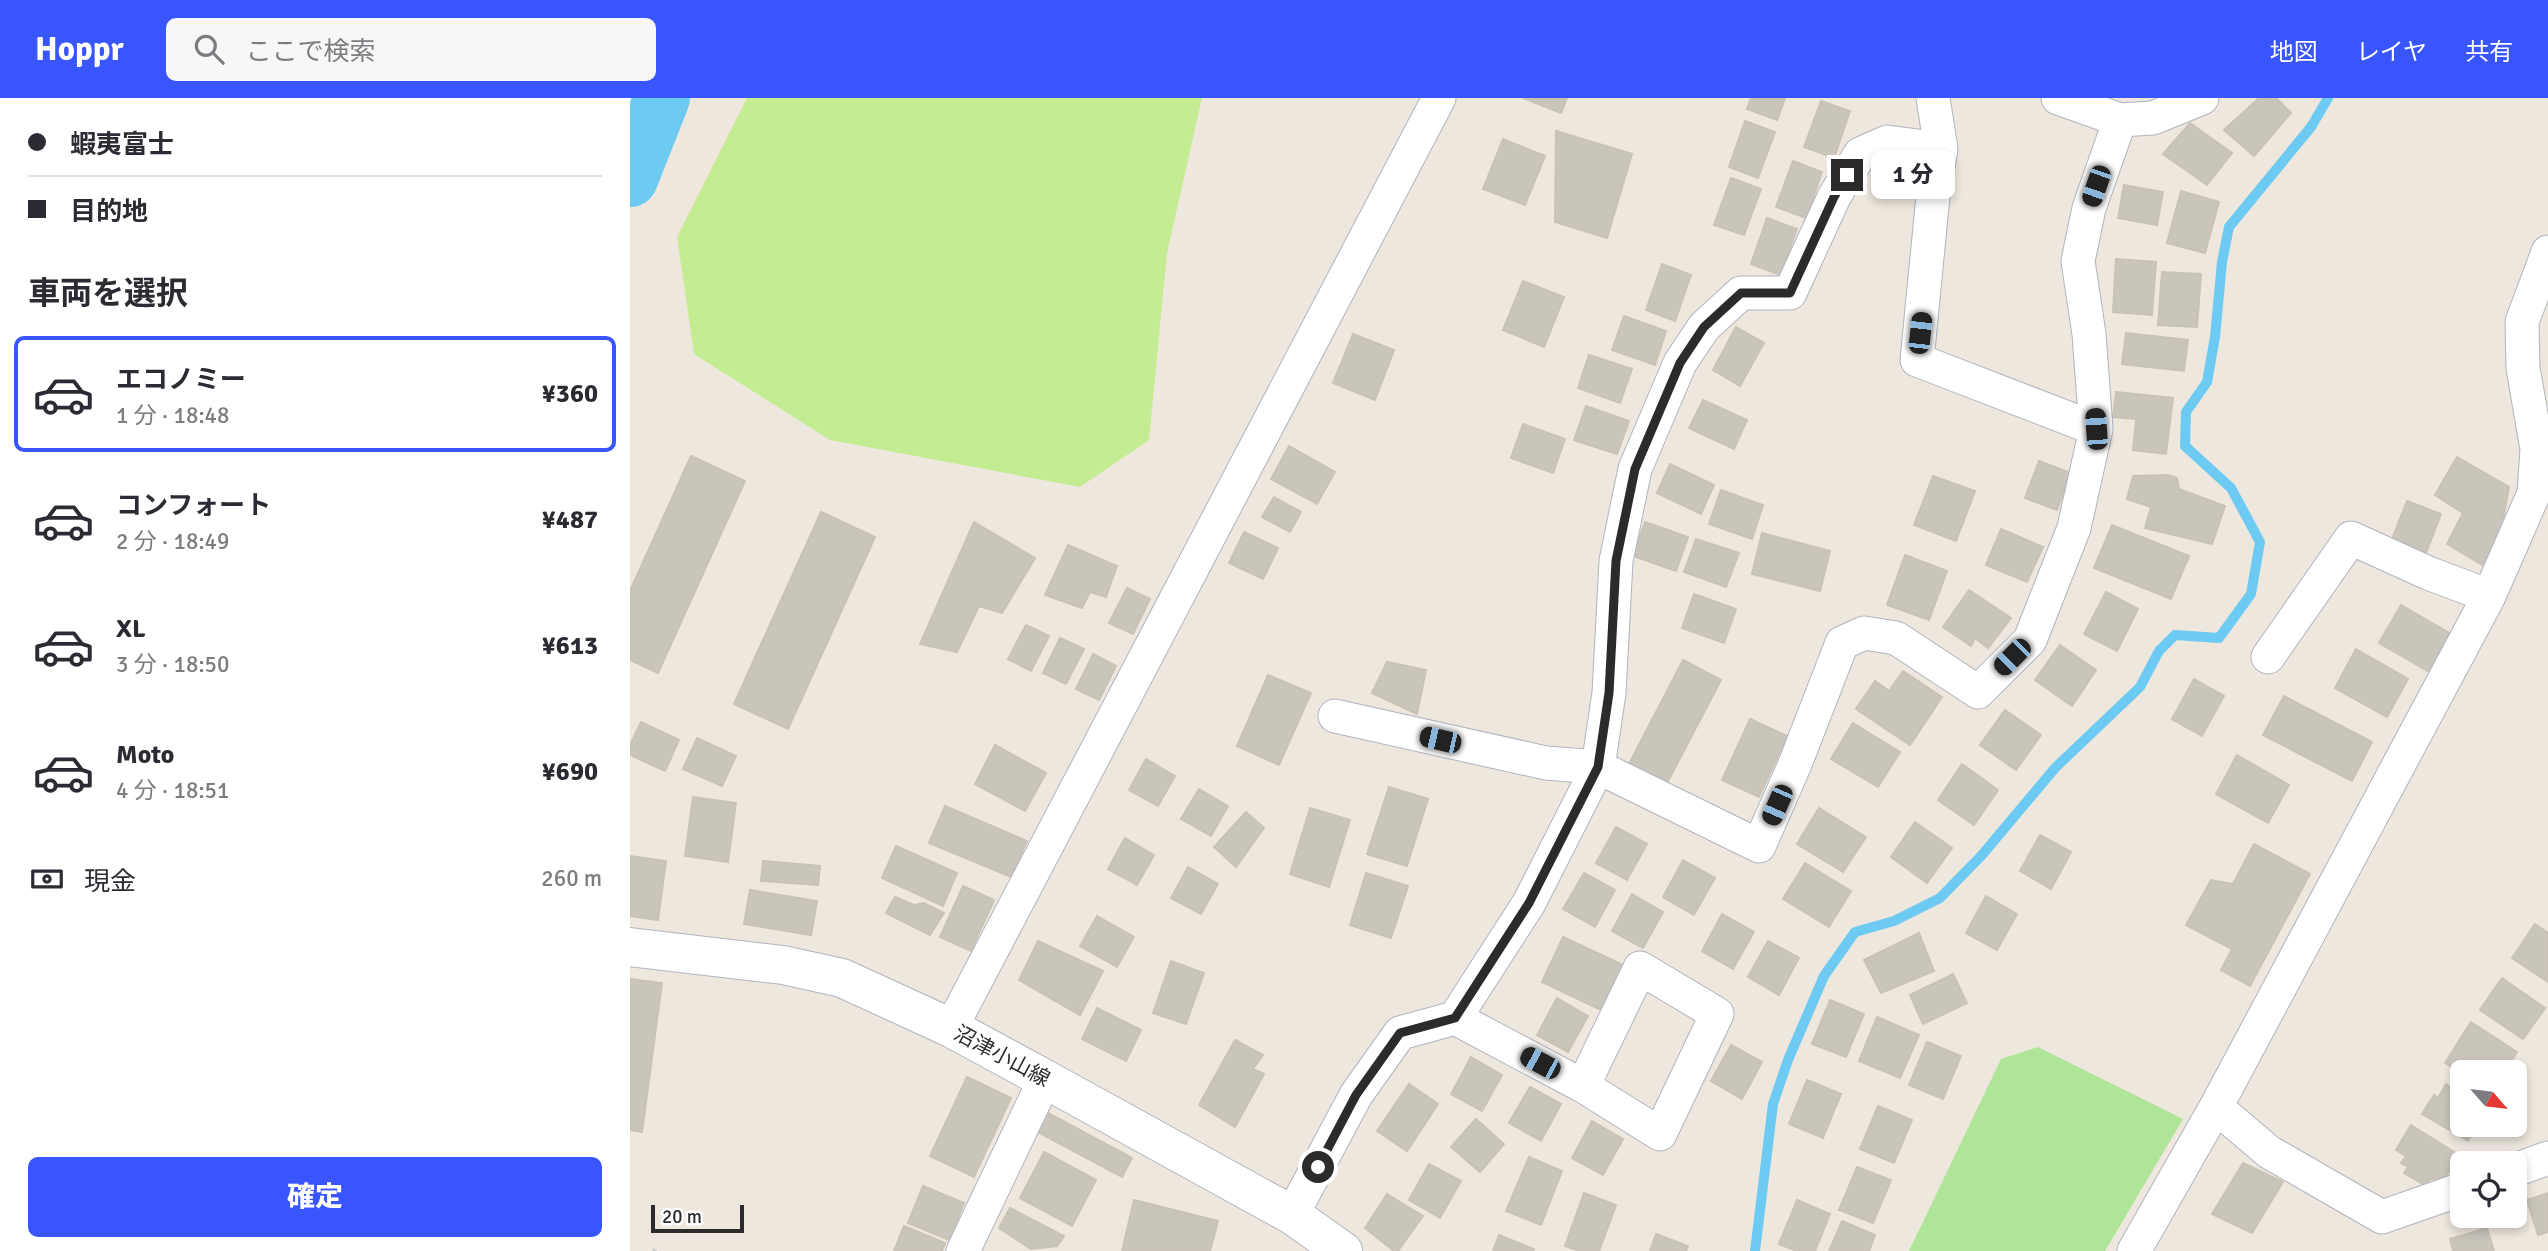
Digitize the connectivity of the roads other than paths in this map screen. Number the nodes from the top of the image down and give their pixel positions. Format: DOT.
graph roads {
  1 [pos="1439,98"];
  2 [pos="1933,98"];
  3 [pos="2058,98"];
  4 [pos="2202,98"];
  5 [pos="2120,120"];
  6 [pos="1941,149"];
  7 [pos="2548,252"];
  8 [pos="2096,429"];
  9 [pos="2489,596"];
  10 [pos="2268,657"];
  11 [pos="1335,716"];
  12 [pos="1598,767"];
  13 [pos="630,947"];
  14 [pos="1455,1018"];
  15 [pos="951,1028"];
  16 [pos="1045,1079"];
  17 [pos="1583,1086"];
  18 [pos="2217,1107"];
  19 [pos="2548,1158"];
  20 [pos="2527,1166"];
  21 [pos="2450,1193"];
  22 [pos="1292,1214"];
  23 [pos="963,1251"];
  24 [pos="1343,1251"];
  25 [pos="2134,1251"];
  1 -- 15 [label="street"];
  2 -- 6 [label="street"];
  3 -- 5 [label="street"];
  4 -- 5 [label="street"];
  5 -- 8 [label="street"];
  6 -- 8 [label="street"];
  6 -- 12 [label="street"];
  7 -- 9 [label="street"];
  8 -- 12 [label="street"];
  9 -- 10 [label="street"];
  9 -- 18 [label="street"];
  11 -- 12 [label="street"];
  12 -- 14 [label="street"];
  13 -- 15 [label="main road, 沼津小山線"];
  14 -- 17 [label="street"];
  14 -- 22 [label="street"];
  15 -- 16 [label="main road, 沼津小山線"];
  16 -- 22 [label="main road, 沼津小山線"];
  16 -- 23 [label="street"];
  17 -- 17 [label="street"];
  18 -- 21 [label="street"];
  18 -- 25 [label="street"];
  19 -- 20 [label="street"];
  22 -- 24 [label="main road, 沼津小山線"];
}
